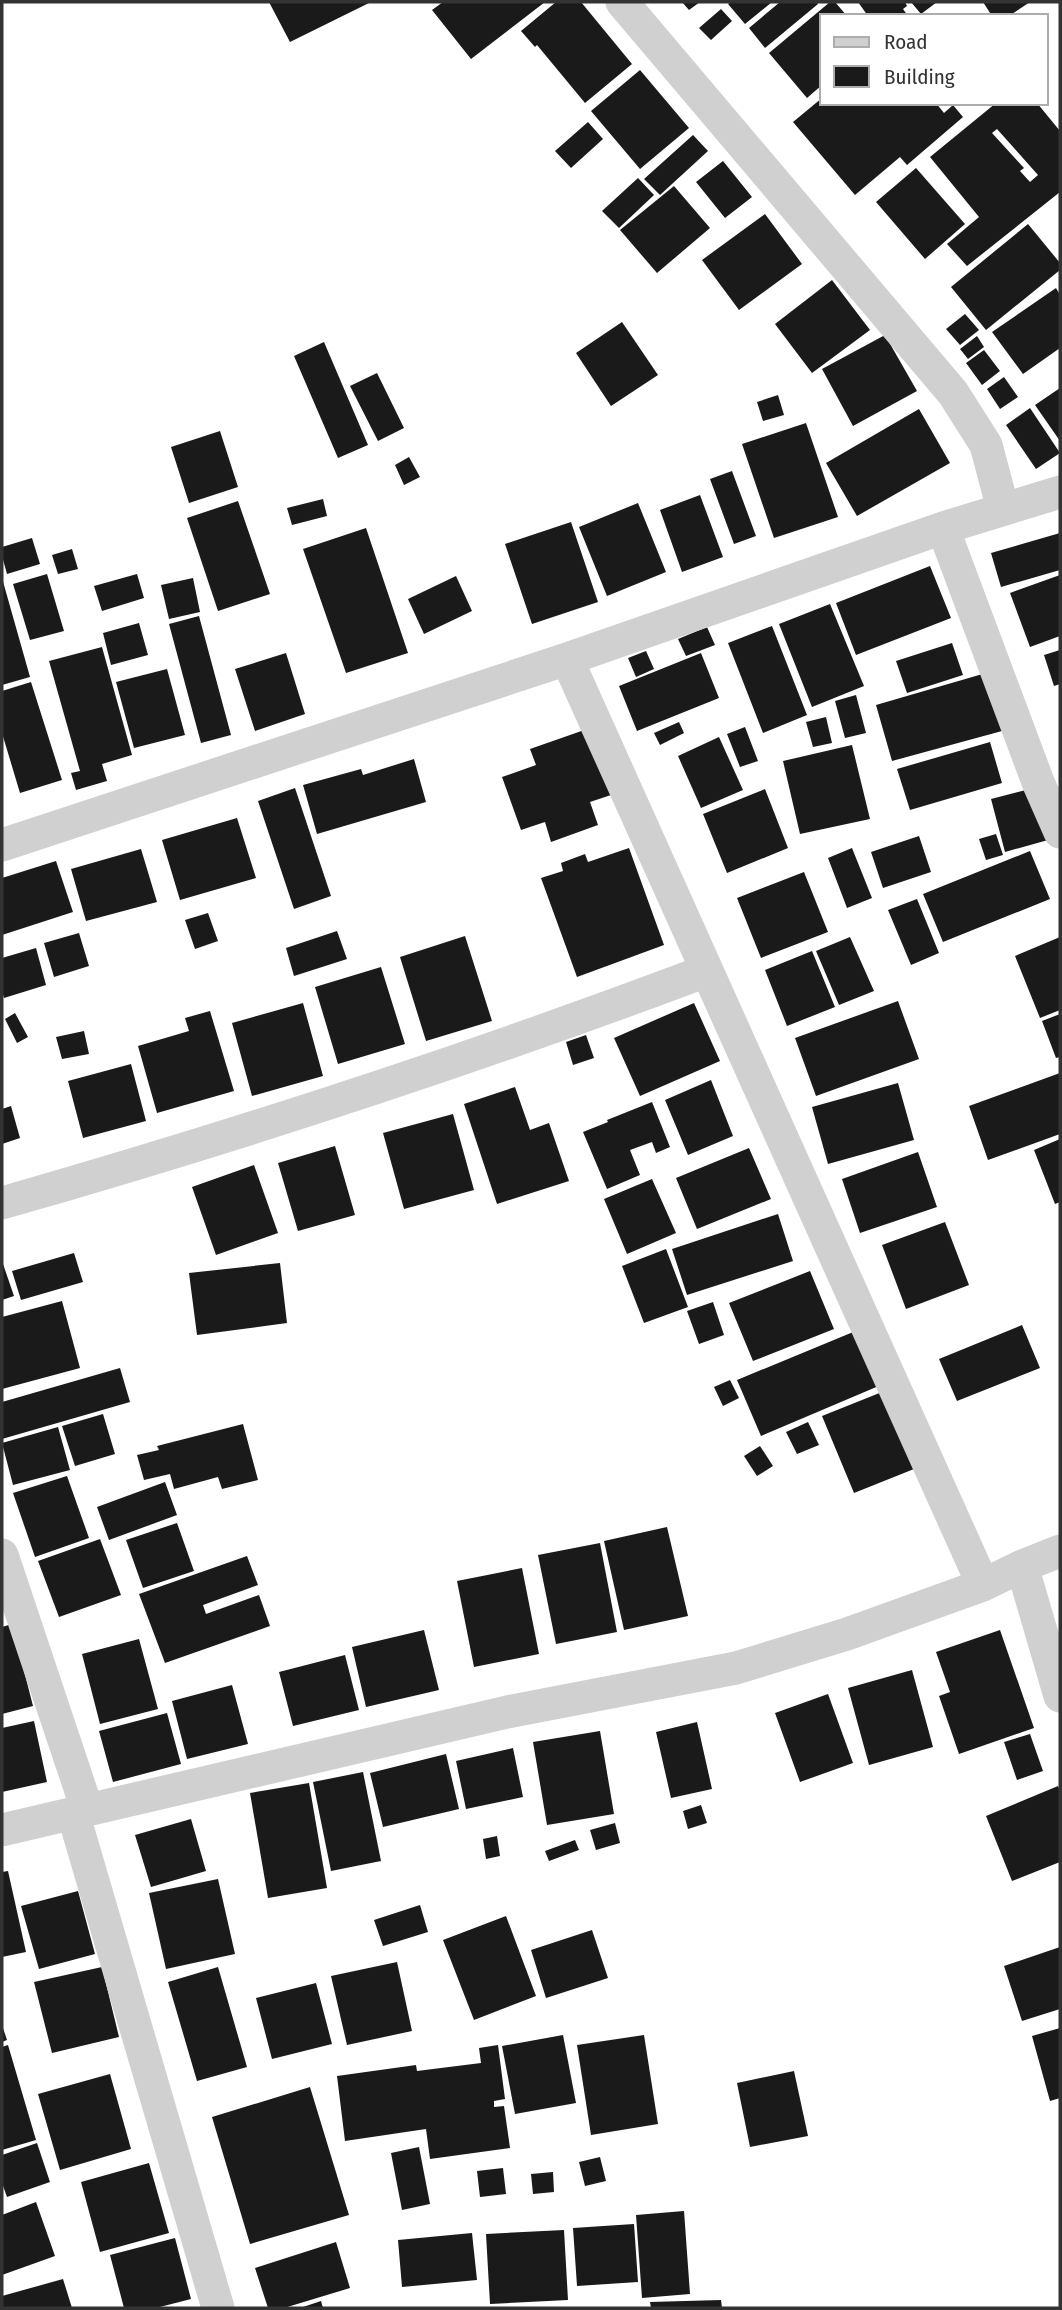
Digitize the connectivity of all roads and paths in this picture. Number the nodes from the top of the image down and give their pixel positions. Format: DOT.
graph roads {
  1 [pos="622,2"];
  2 [pos="1060,492"];
  3 [pos="1003,509"];
  4 [pos="943,528"];
  5 [pos="567,659"];
  6 [pos="1060,832"];
  7 [pos="2,845"];
  8 [pos="706,971"];
  9 [pos="2,1203"];
  10 [pos="1060,1551"];
  11 [pos="2,1555"];
  12 [pos="1022,1566"];
  13 [pos="983,1585"];
  14 [pos="1060,1696"];
  15 [pos="80,1811"];
  16 [pos="2,1830"];
  17 [pos="218,2308"];
  1 -- 3 [label="street"];
  2 -- 3 [label="street"];
  3 -- 4 [label="street"];
  4 -- 5 [label="street"];
  4 -- 6 [label="street"];
  5 -- 7 [label="street"];
  5 -- 8 [label="street"];
  8 -- 9 [label="street"];
  8 -- 13 [label="street"];
  10 -- 12 [label="street"];
  11 -- 15 [label="street"];
  12 -- 13 [label="street"];
  12 -- 14 [label="street"];
  13 -- 15 [label="street"];
  15 -- 16 [label="street"];
  15 -- 17 [label="street"];
}
